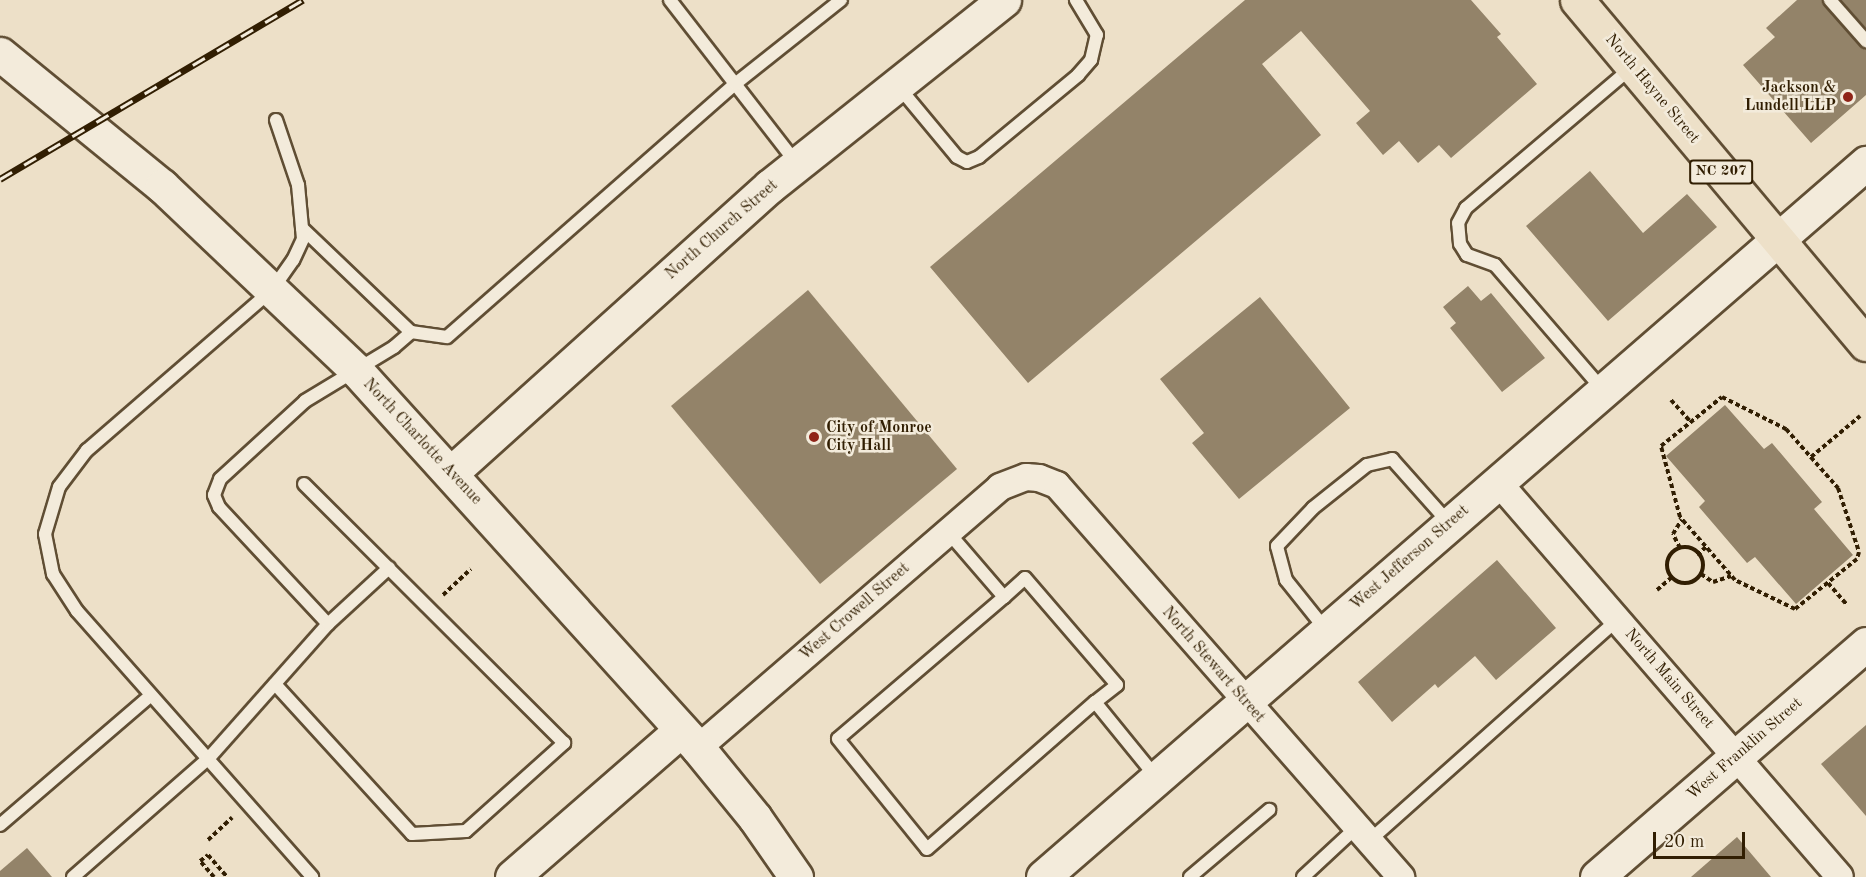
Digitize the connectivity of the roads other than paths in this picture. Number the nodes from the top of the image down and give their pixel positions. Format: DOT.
graph roads {
  1 [pos="670,0"];
  2 [pos="841,0"];
  3 [pos="1004,0"];
  4 [pos="1076,0"];
  5 [pos="1577,0"];
  6 [pos="1830,0"];
  7 [pos="1866,41"];
  8 [pos="0,54"];
  9 [pos="1633,67"];
  10 [pos="735,84"];
  11 [pos="897,85"];
  12 [pos="276,120"];
  13 [pos="1866,163"];
  14 [pos="798,165"];
  15 [pos="302,228"];
  16 [pos="1779,240"];
  17 [pos="272,290"];
  18 [pos="411,332"];
  19 [pos="1866,344"];
  20 [pos="356,370"];
  21 [pos="1604,391"];
  22 [pos="451,472"];
  23 [pos="1014,480"];
  24 [pos="1498,482"];
  25 [pos="304,484"];
  26 [pos="1449,524"];
  27 [pos="948,532"];
  28 [pos="389,568"];
  29 [pos="1004,597"];
  30 [pos="1617,620"];
  31 [pos="328,624"];
  32 [pos="1326,631"];
  33 [pos="1866,644"];
  34 [pos="275,684"];
  35 [pos="151,695"];
  36 [pos="1245,701"];
  37 [pos="1095,702"];
  38 [pos="689,739"];
  39 [pos="1736,757"];
  40 [pos="208,759"];
  41 [pos="1156,778"];
  42 [pos="1269,810"];
  43 [pos="0,825"];
  44 [pos="1363,834"];
  45 [pos="521,874"];
  46 [pos="74,877"];
  47 [pos="312,877"];
  48 [pos="796,877"];
  49 [pos="1043,877"];
  50 [pos="1190,877"];
  51 [pos="1303,877"];
  52 [pos="1401,877"];
  53 [pos="1597,877"];
  54 [pos="1840,877"];
  1 -- 10 [label="lane"];
  2 -- 10 [label="lane"];
  3 -- 11 [label="main road, North Church Street"];
  4 -- 11 [label="lane"];
  5 -- 9 [label="main road, North Hayne Street / NC 207"];
  6 -- 7 [label="lane"];
  8 -- 17 [label="main road, North Charlotte Avenue"];
  9 -- 16 [label="main road, North Hayne Street / NC 207"];
  9 -- 21 [label="lane"];
  10 -- 14 [label="lane"];
  10 -- 18 [label="lane"];
  11 -- 14 [label="main road, North Church Street"];
  12 -- 15 [label="lane"];
  13 -- 16 [label="main road, West Jefferson Street"];
  14 -- 22 [label="main road, North Church Street"];
  15 -- 17 [label="lane"];
  15 -- 18 [label="lane"];
  16 -- 19 [label="main road, North Hayne Street / NC 207"];
  16 -- 21 [label="main road, West Jefferson Street"];
  17 -- 20 [label="main road, North Charlotte Avenue"];
  17 -- 35 [label="lane"];
  18 -- 20 [label="lane"];
  20 -- 22 [label="main road, North Charlotte Avenue"];
  20 -- 31 [label="lane"];
  21 -- 24 [label="main road, West Jefferson Street"];
  22 -- 38 [label="main road, North Charlotte Avenue"];
  23 -- 27 [label="street, West Crowell Street"];
  23 -- 36 [label="street, North Stewart Street"];
  24 -- 26 [label="main road, West Jefferson Street"];
  24 -- 30 [label="street, North Main Street"];
  25 -- 28 [label="lane"];
  26 -- 32 [label="main road, West Jefferson Street"];
  26 -- 32 [label="lane"];
  27 -- 29 [label="lane"];
  27 -- 38 [label="street, West Crowell Street"];
  28 -- 31 [label="lane"];
  28 -- 34 [label="lane"];
  29 -- 37 [label="lane"];
  29 -- 37 [label="lane"];
  30 -- 39 [label="street, North Main Street"];
  30 -- 44 [label="lane"];
  31 -- 34 [label="lane"];
  32 -- 36 [label="main road, West Jefferson Street"];
  33 -- 39 [label="main road, West Franklin Street"];
  34 -- 40 [label="lane"];
  35 -- 40 [label="lane"];
  35 -- 43 [label="lane"];
  36 -- 41 [label="main road, West Jefferson Street"];
  36 -- 44 [label="street, North Stewart Street"];
  37 -- 41 [label="lane"];
  38 -- 45 [label="main road, West Crowell Street"];
  38 -- 48 [label="main road, North Charlotte Avenue"];
  39 -- 53 [label="main road, West Franklin Street"];
  39 -- 54 [label="street, North Main Street"];
  40 -- 46 [label="lane"];
  40 -- 47 [label="lane"];
  41 -- 49 [label="main road, West Jefferson Street"];
  42 -- 50 [label="lane"];
  44 -- 51 [label="lane"];
  44 -- 52 [label="street, North Stewart Street"];
}
